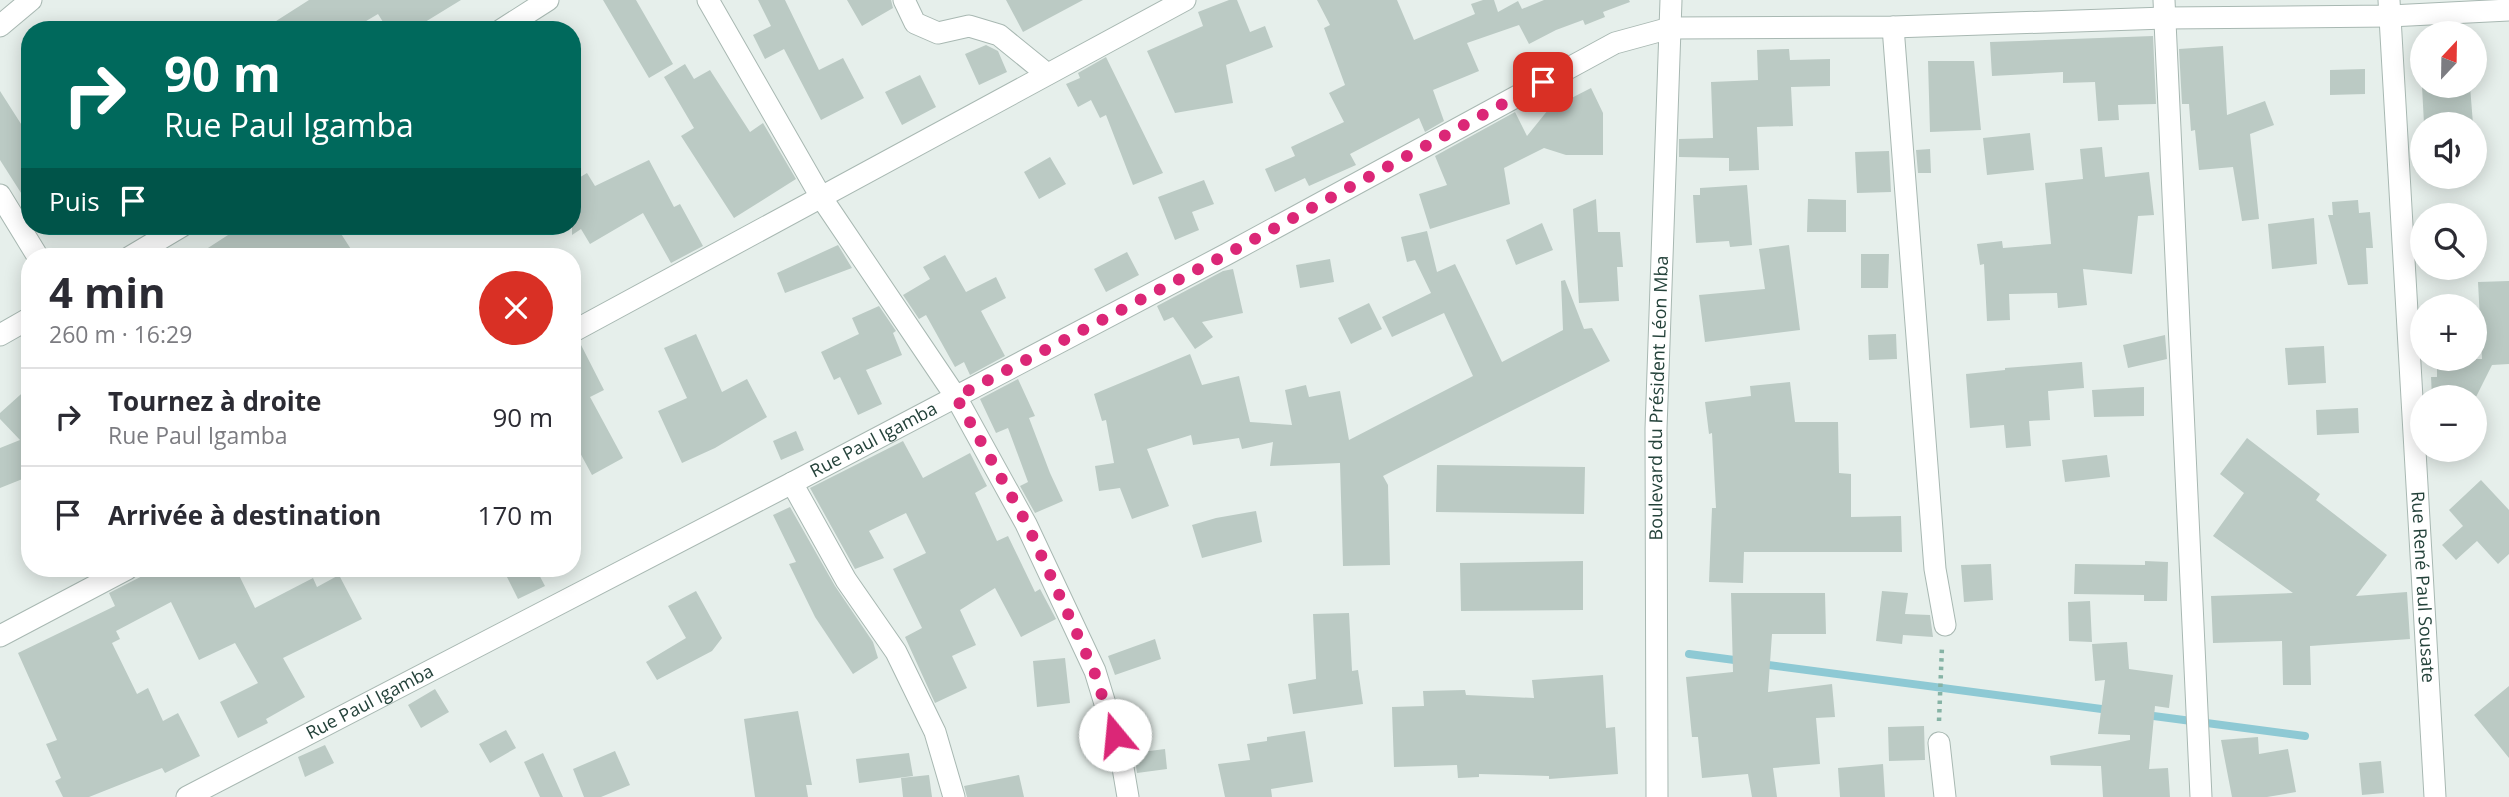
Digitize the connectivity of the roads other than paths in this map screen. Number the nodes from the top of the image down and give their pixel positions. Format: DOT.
graph roads {
  1 [pos="31,0"];
  2 [pos="548,0"];
  3 [pos="708,0"];
  4 [pos="904,0"];
  5 [pos="1185,0"];
  6 [pos="1671,0"];
  7 [pos="2390,8"];
  8 [pos="2165,9"];
  9 [pos="2509,10"];
  10 [pos="515,21"];
  11 [pos="0,26"];
  12 [pos="1894,27"];
  13 [pos="1670,28"];
  14 [pos="1047,74"];
  15 [pos="0,195"];
  16 [pos="821,197"];
  17 [pos="21,229"];
  18 [pos="167,235"];
  19 [pos="145,248"];
  20 [pos="21,323"];
  21 [pos="581,327"];
  22 [pos="0,335"];
  23 [pos="956,397"];
  24 [pos="792,483"];
  25 [pos="112,577"];
  26 [pos="1945,625"];
  27 [pos="0,636"];
  28 [pos="1940,743"];
  29 [pos="187,797"];
  30 [pos="954,797"];
  31 [pos="1128,797"];
  32 [pos="1657,797"];
  33 [pos="1945,797"];
  34 [pos="2201,797"];
  35 [pos="2435,797"];
  1 -- 11 [label="street"];
  2 -- 10 [label="street"];
  3 -- 16 [label="street"];
  4 -- 14 [label="street"];
  5 -- 14 [label="street"];
  6 -- 13 [label="street, Boulevard du Président Léon Mba"];
  7 -- 8 [label="street, Rue Paul Igamba"];
  7 -- 9 [label="street, Rue Paul Igamba"];
  7 -- 35 [label="street, Rue René Paul Sousate"];
  8 -- 12 [label="street, Rue Paul Igamba"];
  8 -- 34 [label="street"];
  12 -- 13 [label="street, Rue Paul Igamba"];
  12 -- 26 [label="street"];
  13 -- 23 [label="street, Rue Paul Igamba"];
  13 -- 32 [label="street, Boulevard du Président Léon Mba"];
  14 -- 16 [label="street"];
  15 -- 17 [label="street"];
  16 -- 21 [label="street"];
  16 -- 23 [label="street"];
  18 -- 19 [label="street"];
  20 -- 22 [label="street"];
  23 -- 24 [label="street, Rue Paul Igamba"];
  23 -- 31 [label="street"];
  24 -- 29 [label="street, Rue Paul Igamba"];
  24 -- 30 [label="street"];
  25 -- 27 [label="street"];
  28 -- 33 [label="street"];
}
